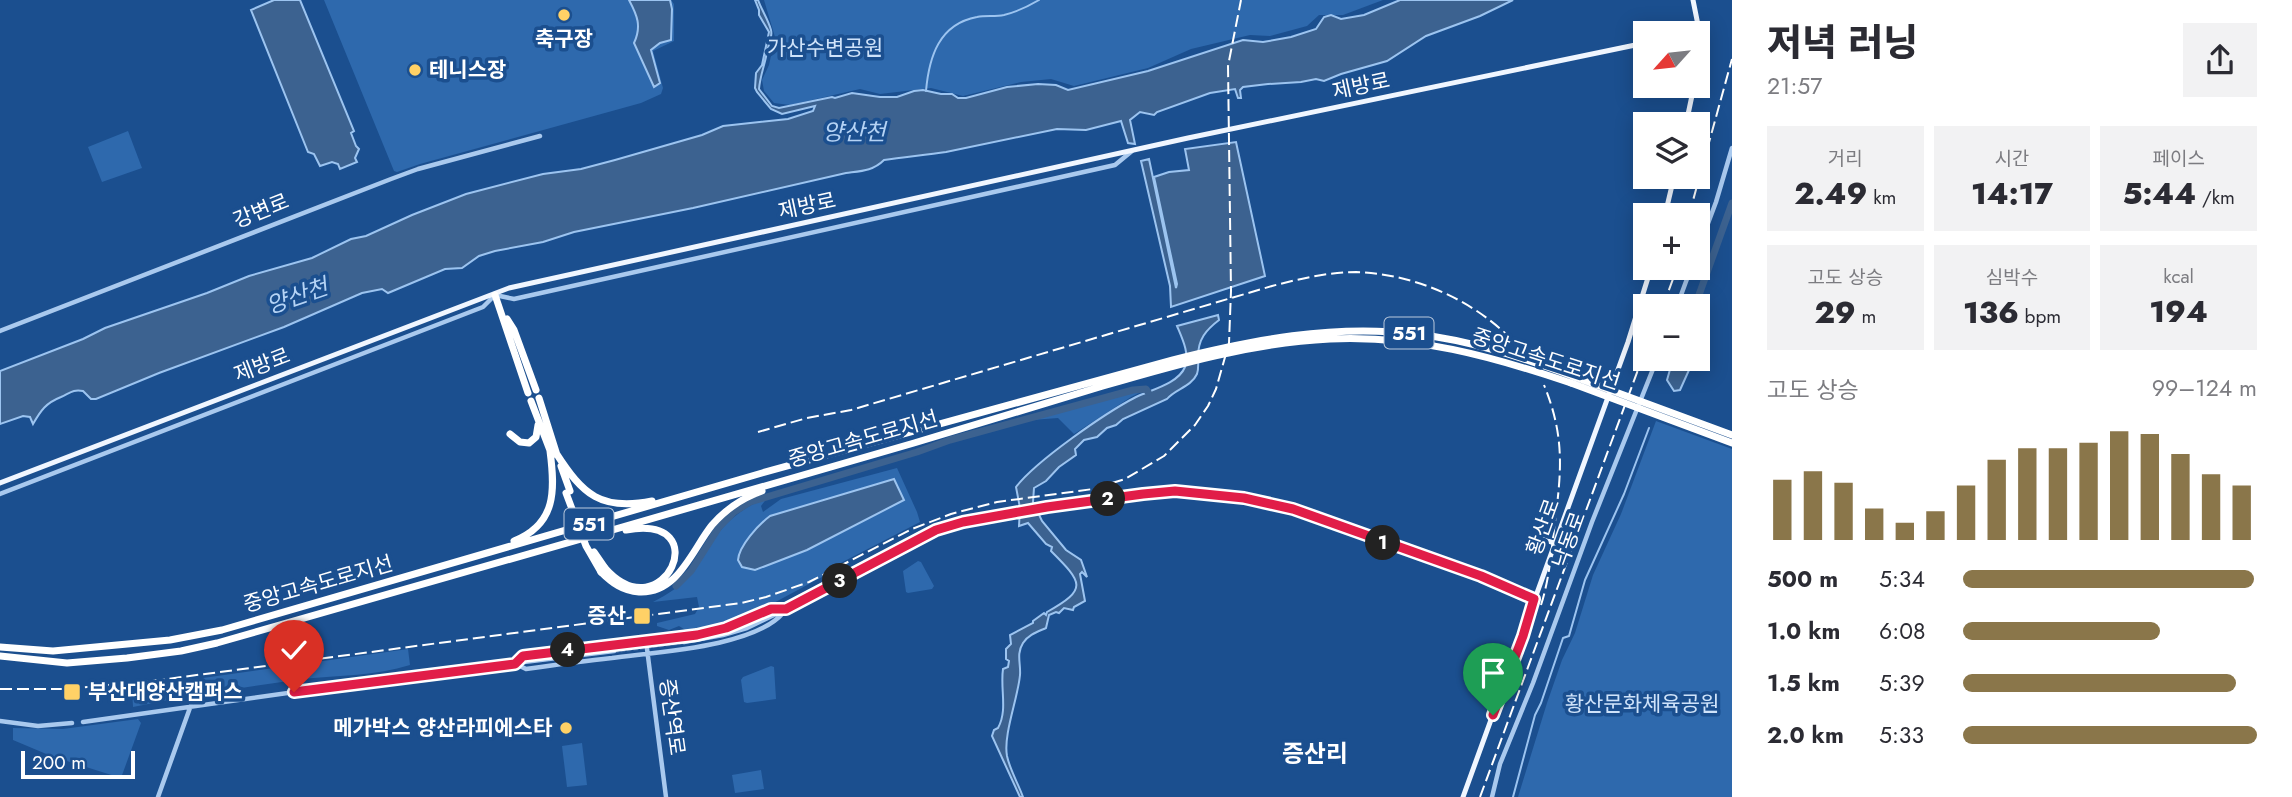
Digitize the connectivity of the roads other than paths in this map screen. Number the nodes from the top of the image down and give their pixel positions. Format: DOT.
graph roads {
  1 [pos="1693,0"];
  2 [pos="1697,21"];
  3 [pos="1633,46"];
  4 [pos="540,136"];
  5 [pos="1732,148"];
  6 [pos="1133,150"];
  7 [pos="1710,218"];
  8 [pos="1647,280"];
  9 [pos="495,295"];
  10 [pos="0,331"];
  11 [pos="1170,363"];
  12 [pos="1652,371"];
  13 [pos="1573,380"];
  14 [pos="532,391"];
  15 [pos="539,421"];
  16 [pos="510,434"];
  17 [pos="1732,435"];
  18 [pos="917,442"];
  19 [pos="1732,443"];
  20 [pos="553,452"];
  21 [pos="0,483"];
  22 [pos="724,484"];
  23 [pos="0,494"];
  24 [pos="1542,539"];
  25 [pos="1554,543"];
  26 [pos="544,550"];
  27 [pos="603,570"];
  28 [pos="367,587"];
  29 [pos="1534,599"];
  30 [pos="786,609"];
  31 [pos="677,636"];
  32 [pos="646,641"];
  33 [pos="684,642"];
  34 [pos="616,644"];
  35 [pos="0,647"];
  36 [pos="681,649"];
  37 [pos="614,651"];
  38 [pos="648,653"];
  39 [pos="0,656"];
  40 [pos="618,657"];
  41 [pos="515,664"];
  42 [pos="191,705"];
  43 [pos="0,722"];
  44 [pos="83,722"];
  45 [pos="72,723"];
  46 [pos="158,797"];
  47 [pos="666,797"];
  48 [pos="1463,797"];
  49 [pos="1492,797"];
  1 -- 2 [label="main road"];
  3 -- 6 [label="main road, 제방로"];
  4 -- 10 [label="street, 강변로"];
  5 -- 7 [label="street"];
  6 -- 9 [label="main road, 제방로"];
  6 -- 9 [label="street"];
  8 -- 25 [label="main road, 황산로"];
  9 -- 14 [label="highway"];
  9 -- 21 [label="main road, 제방로"];
  9 -- 23 [label="street"];
  11 -- 13 [label="highway, 중앙고속도로지선 / 551"];
  11 -- 18 [label="highway, 중앙고속도로지선 / 551"];
  11 -- 22 [label="highway, 중앙고속도로지선 / 551"];
  12 -- 49 [label="street, 낙동로"];
  13 -- 17 [label="highway, 중앙고속도로지선 / 551, bridge"];
  13 -- 19 [label="highway, 중앙고속도로지선 / 551, bridge"];
  15 -- 16 [label="highway"];
  15 -- 20 [label="highway"];
  15 -- 20 [label="highway"];
  18 -- 26 [label="highway, 중앙고속도로지선 / 551"];
  18 -- 27 [label="highway"];
  20 -- 22 [label="highway"];
  20 -- 27 [label="highway, bridge"];
  20 -- 28 [label="highway"];
  22 -- 28 [label="highway, 중앙고속도로지선 / 551"];
  24 -- 25 [label="main road"];
  25 -- 29 [label="main road, 황산로"];
  26 -- 27 [label="highway"];
  26 -- 39 [label="highway, 중앙고속도로지선 / 551"];
  28 -- 35 [label="highway, 중앙고속도로지선 / 551"];
  29 -- 30 [label="street"];
  29 -- 48 [label="main road, 황산로"];
  30 -- 31 [label="street"];
  30 -- 33 [label="street"];
  30 -- 36 [label="street"];
  31 -- 32 [label="street"];
  31 -- 36 [label="street"];
  32 -- 34 [label="street"];
  32 -- 38 [label="street, 증산역로"];
  34 -- 40 [label="street"];
  34 -- 41 [label="street"];
  36 -- 38 [label="street"];
  37 -- 41 [label="street"];
  38 -- 40 [label="street"];
  38 -- 47 [label="street, 증산역로"];
  40 -- 41 [label="street"];
  41 -- 42 [label="street"];
  42 -- 44 [label="street"];
  42 -- 46 [label="street"];
  43 -- 45 [label="street"];
}
